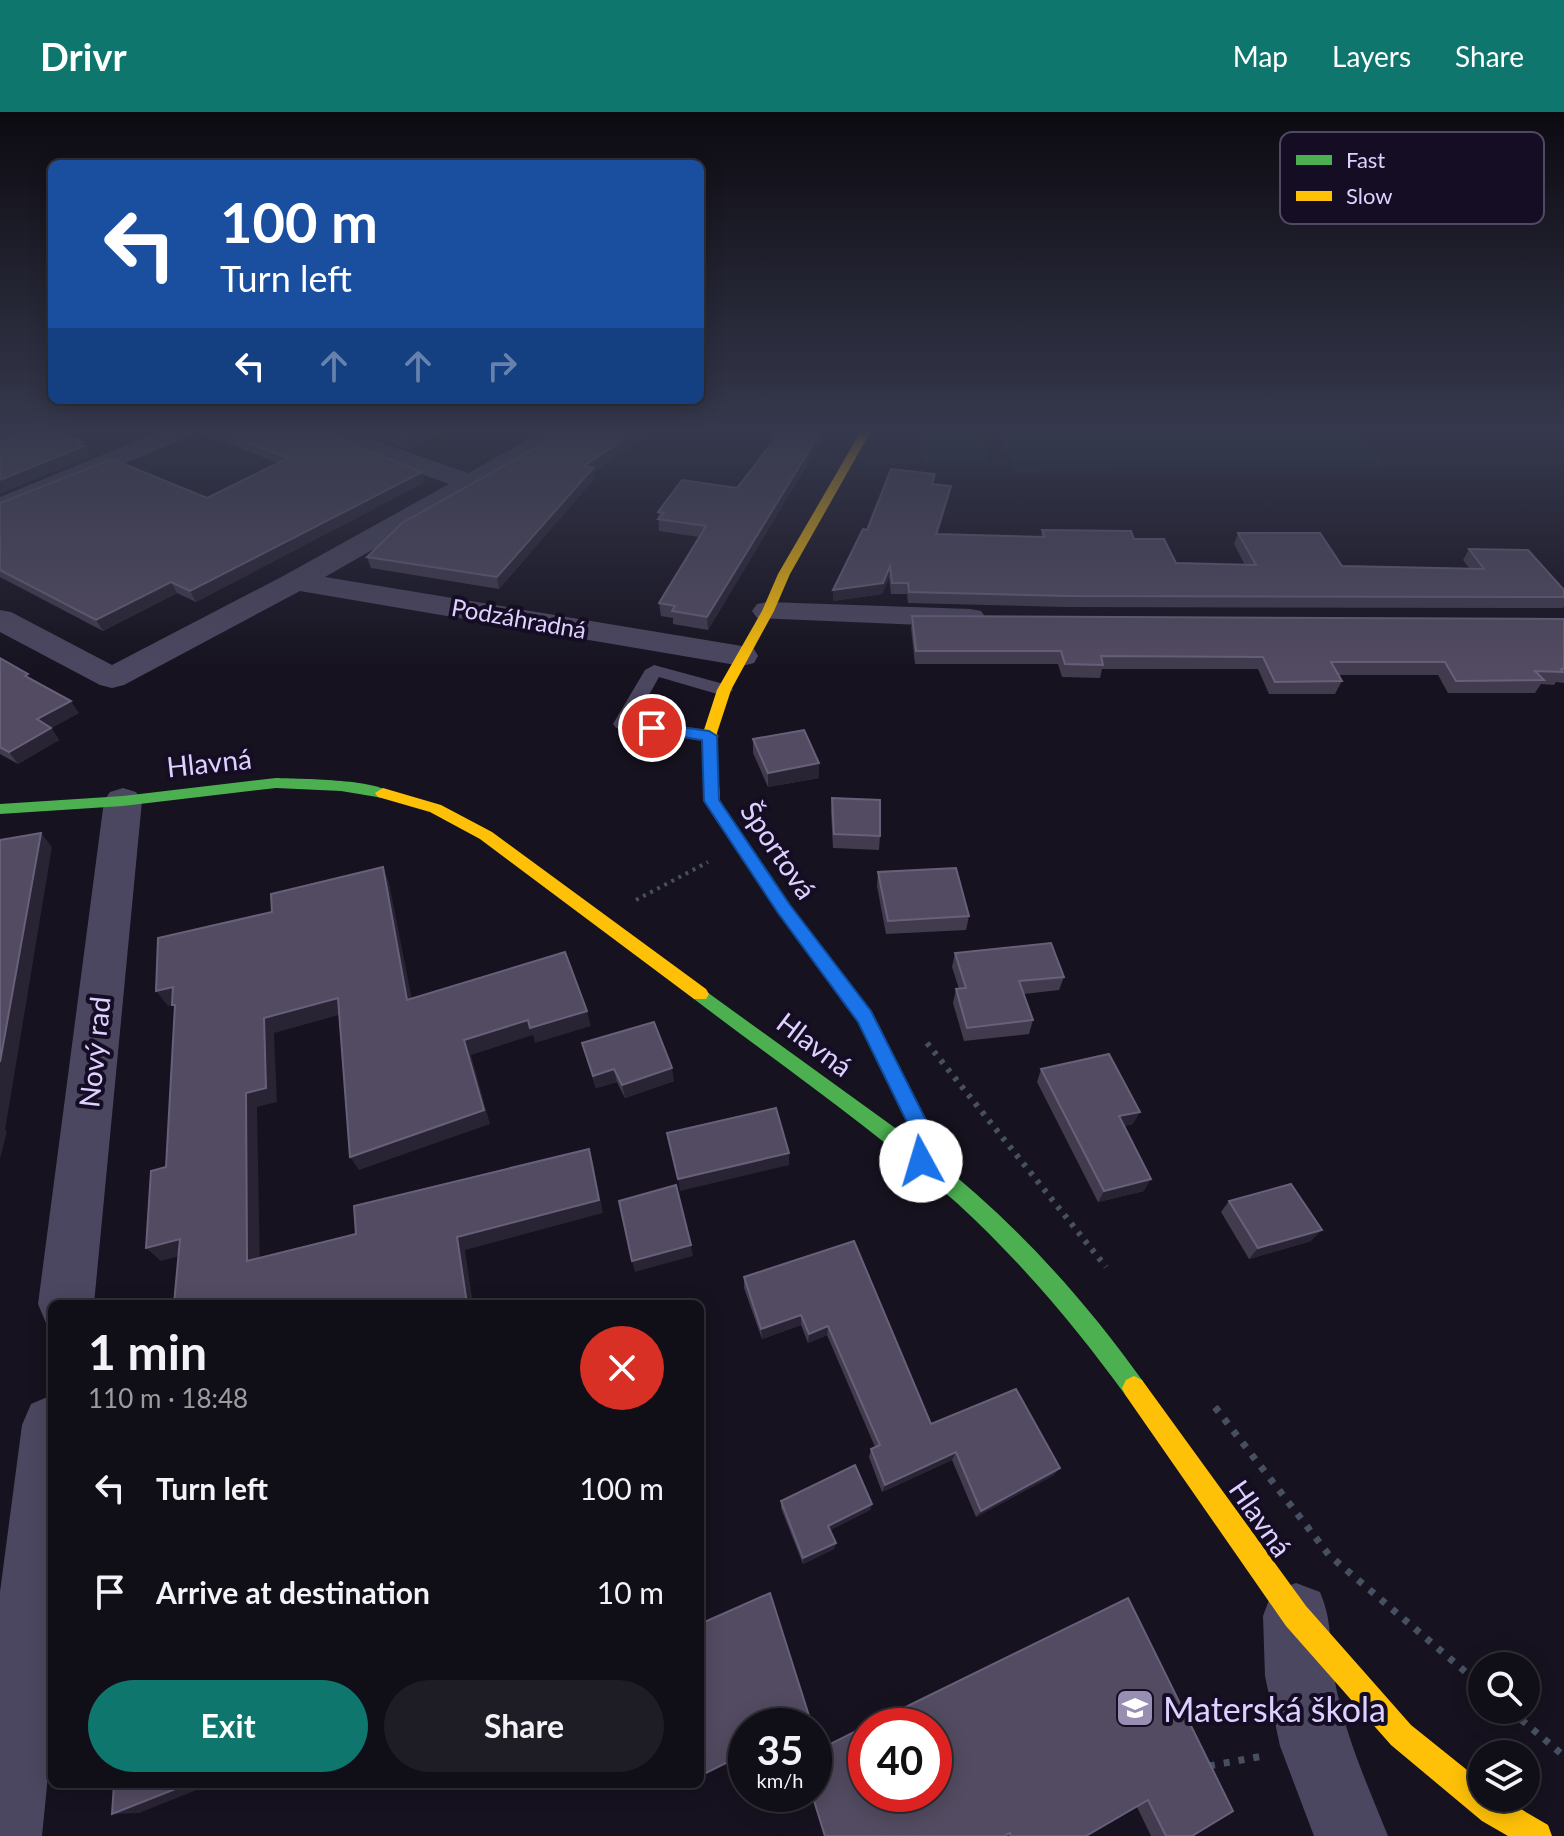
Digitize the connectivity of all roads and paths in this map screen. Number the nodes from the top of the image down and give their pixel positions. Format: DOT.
graph roads {
  1 [pos="418,511"];
  2 [pos="820,511"];
  3 [pos="296,581"];
  4 [pos="768,611"];
  5 [pos="995,618"];
  6 [pos="0,619"];
  7 [pos="742,656"];
  8 [pos="724,690"];
  9 [pos="709,736"];
  10 [pos="123,801"];
  11 [pos="0,809"];
  12 [pos="925,1040"];
  13 [pos="921,1161"];
  14 [pos="1110,1272"];
  15 [pos="66,1300"];
  16 [pos="1205,1395"];
  17 [pos="48,1460"];
  18 [pos="1296,1616"];
  19 [pos="1468,1674"];
  20 [pos="1526,1724"];
  21 [pos="1564,1756"];
  22 [pos="5,1836"];
  23 [pos="1351,1836"];
  24 [pos="1537,1836"];
  1 -- 3 [label="street"];
  2 -- 4 [label="main road, Športová"];
  3 -- 6 [label="street"];
  3 -- 7 [label="street, Podzáhradná"];
  4 -- 5 [label="street"];
  4 -- 7 [label="main road, Športová"];
  7 -- 8 [label="main road, Športová"];
  8 -- 9 [label="main road, Športová"];
  8 -- 9 [label="lane"];
  9 -- 13 [label="main road, Športová"];
  10 -- 11 [label="main road, Hlavná"];
  10 -- 13 [label="main road, Hlavná"];
  10 -- 15 [label="street, Nový rad"];
  12 -- 14 [label="path"];
  13 -- 18 [label="main road, Hlavná"];
  16 -- 19 [label="path"];
  17 -- 22 [label="street"];
  18 -- 23 [label="street"];
  18 -- 24 [label="main road, Hlavná"];
  20 -- 21 [label="path"];
}
